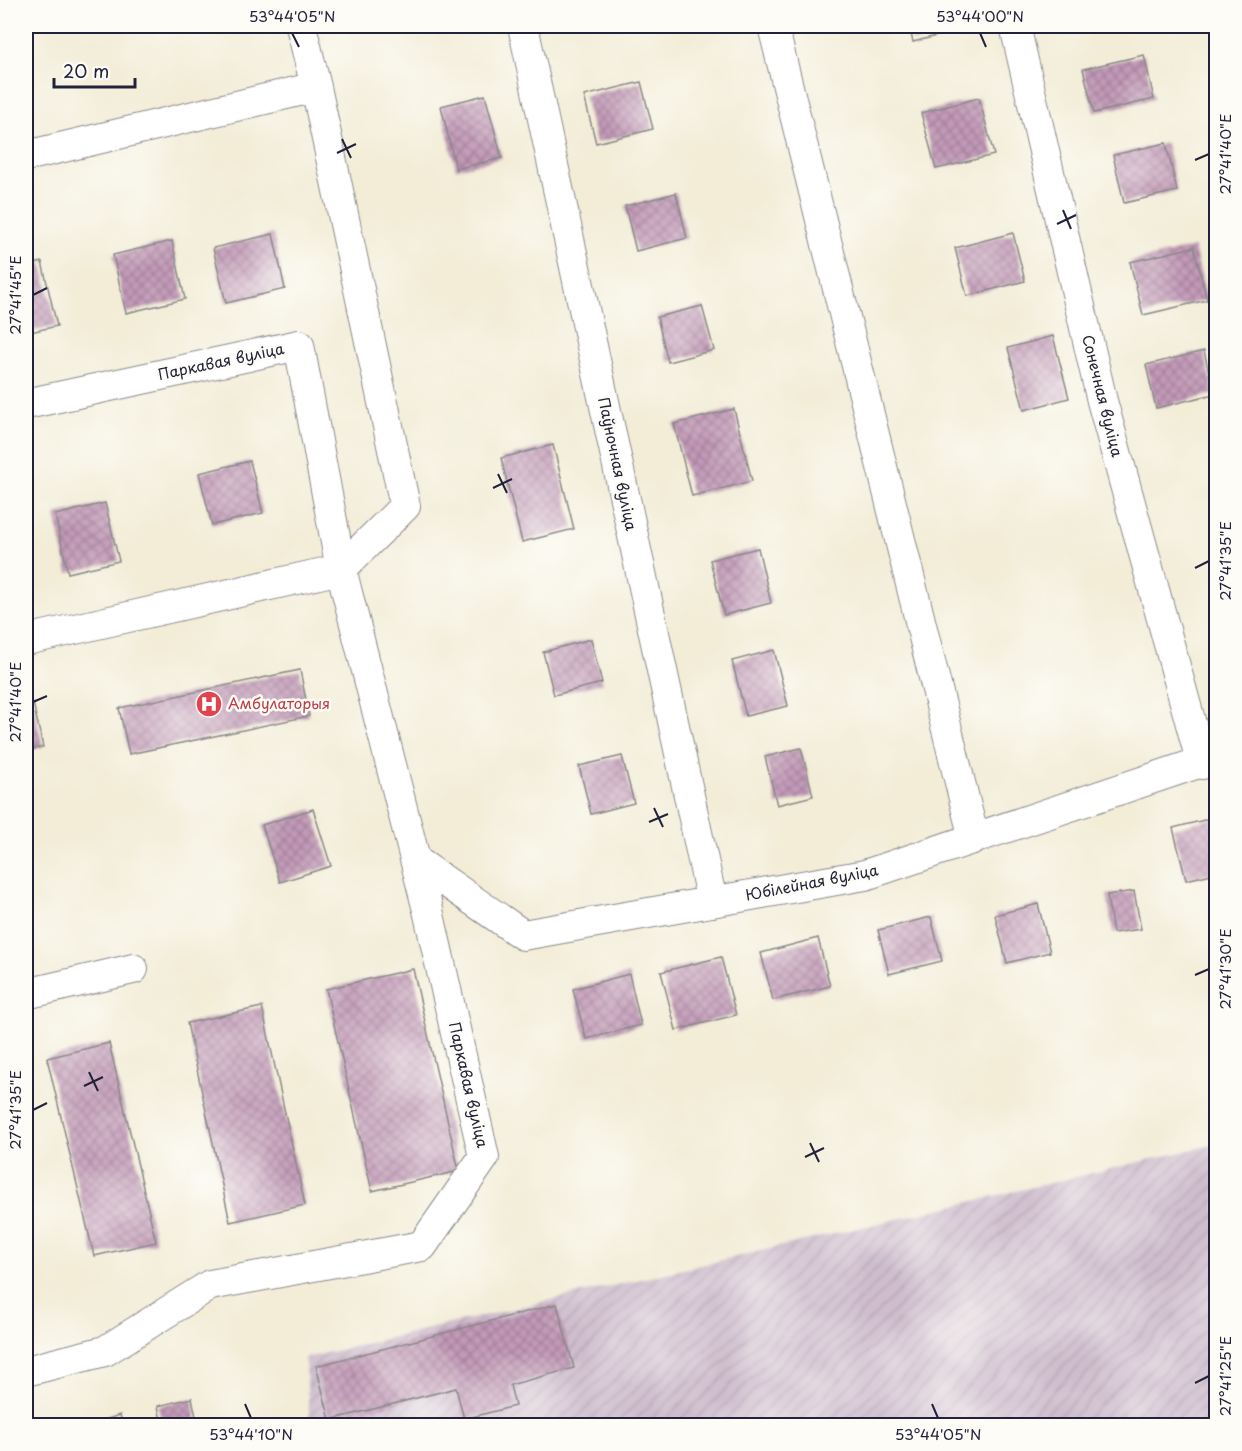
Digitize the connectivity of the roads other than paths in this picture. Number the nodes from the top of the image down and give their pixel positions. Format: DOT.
graph roads {
  1 [pos="302,26"];
  2 [pos="523,26"];
  3 [pos="773,26"];
  4 [pos="1015,26"];
  5 [pos="316,87"];
  6 [pos="26,156"];
  7 [pos="26,404"];
  8 [pos="341,569"];
  9 [pos="26,640"];
  10 [pos="1209,761"];
  11 [pos="974,839"];
  12 [pos="416,861"];
  13 [pos="712,902"];
  14 [pos="133,969"];
  15 [pos="26,994"];
  16 [pos="26,1371"];
  1 -- 5 [label="street"];
  2 -- 13 [label="street, Паўночная вуліца"];
  3 -- 11 [label="street"];
  4 -- 10 [label="street, Сонечная вуліца"];
  5 -- 6 [label="street"];
  5 -- 8 [label="street"];
  7 -- 8 [label="street, Паркавая вуліца"];
  8 -- 9 [label="street"];
  8 -- 12 [label="street, Паркавая вуліца"];
  10 -- 11 [label="street, Юбілейная вуліца"];
  11 -- 13 [label="street, Юбілейная вуліца"];
  12 -- 13 [label="street, Юбілейная вуліца"];
  12 -- 16 [label="street, Паркавая вуліца"];
  14 -- 15 [label="street"];
}
